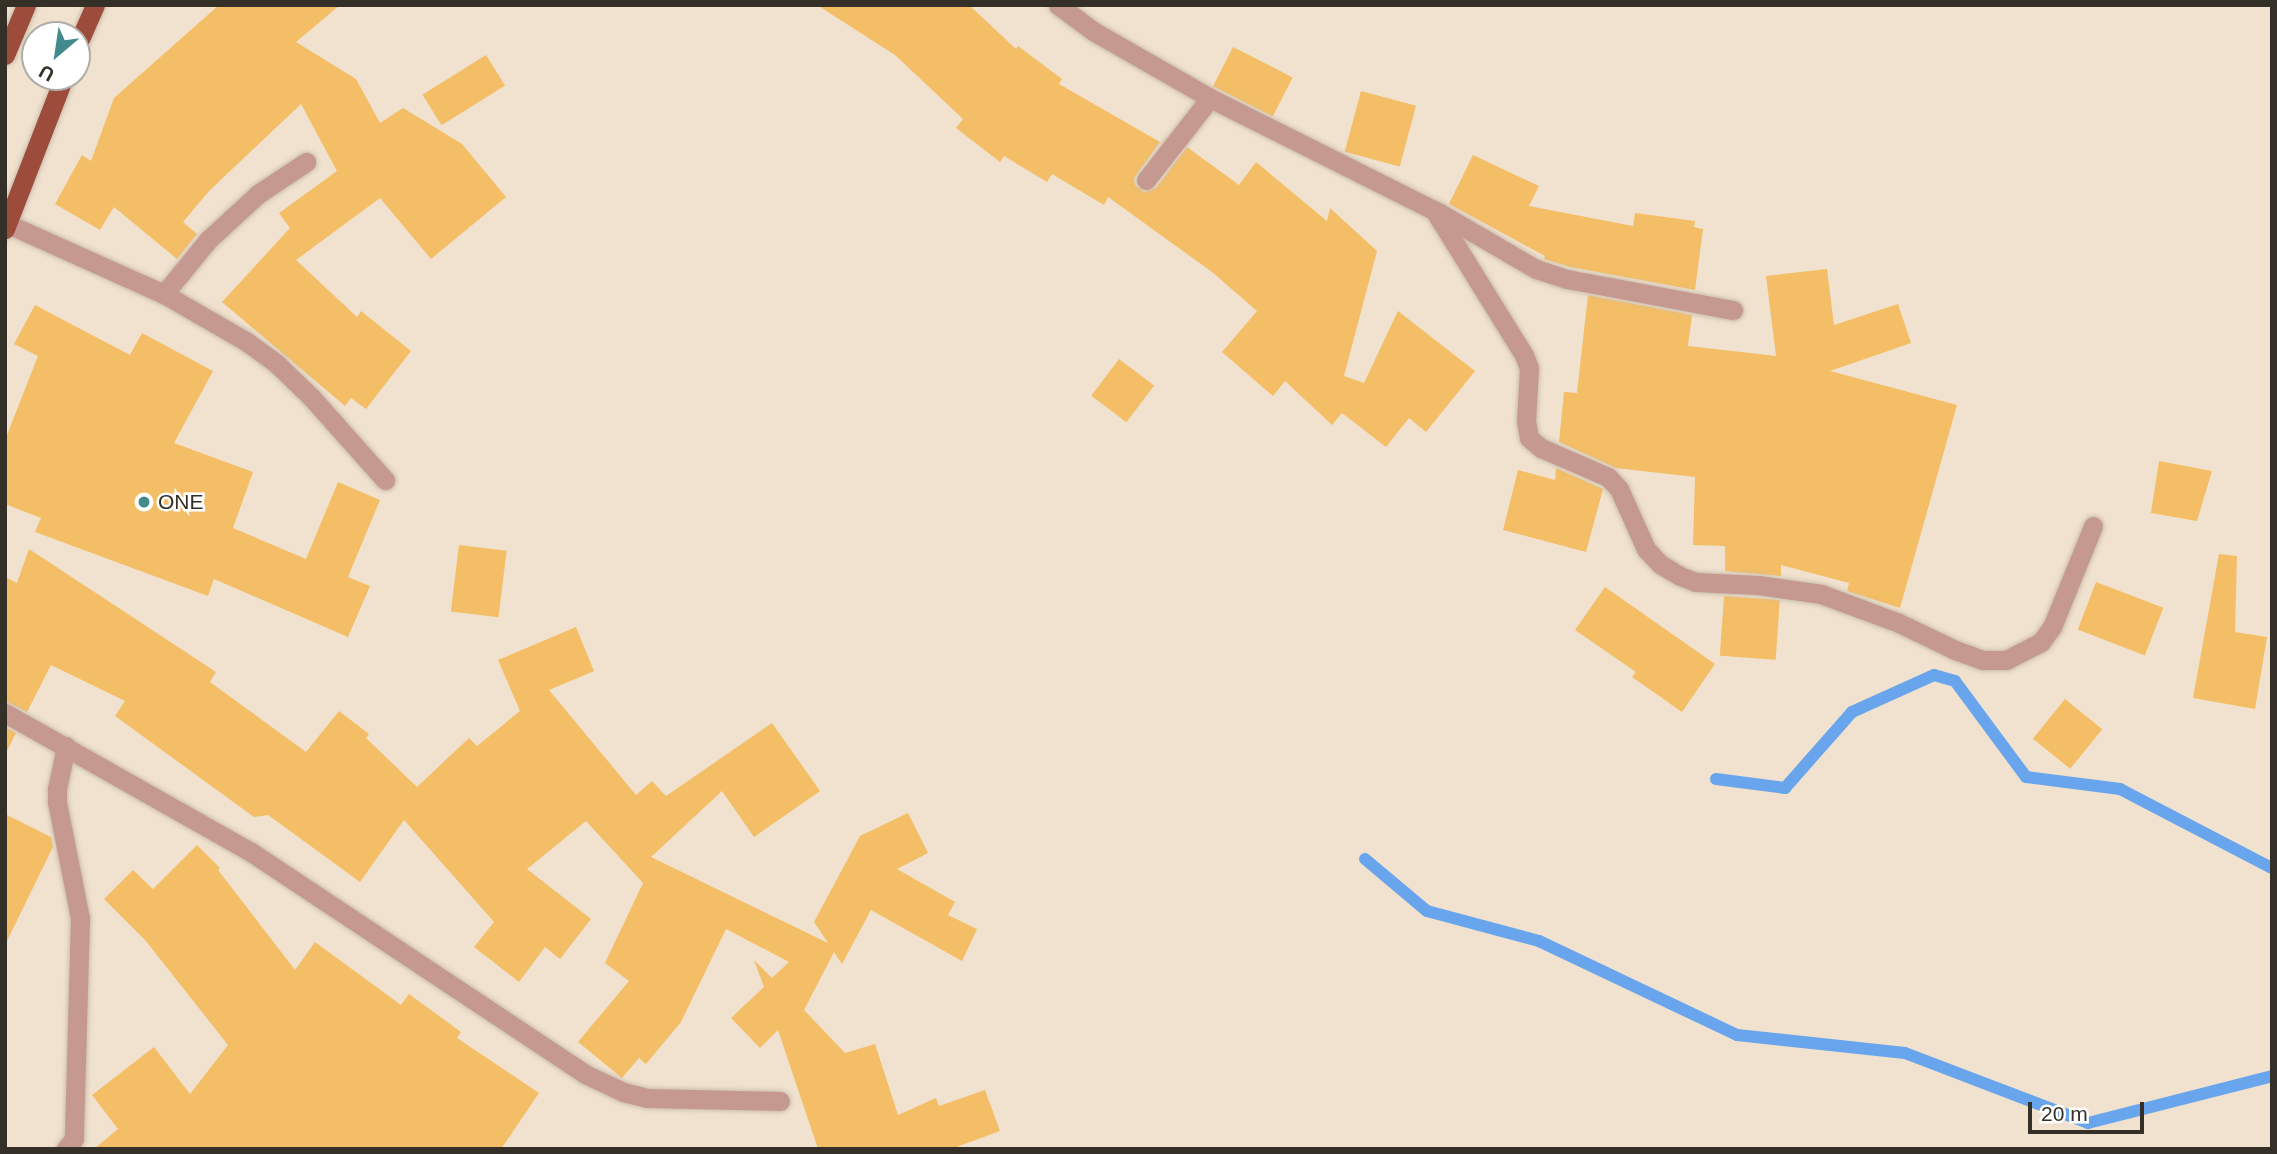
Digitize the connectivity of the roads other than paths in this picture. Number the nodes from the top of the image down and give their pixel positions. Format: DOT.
graph roads {
  1 [pos="26,5"];
  2 [pos="1058,5"];
  3 [pos="5,55"];
  4 [pos="59,91"];
  5 [pos="1210,98"];
  6 [pos="306,162"];
  7 [pos="1146,180"];
  8 [pos="1434,210"];
  9 [pos="6,226"];
  10 [pos="164,294"];
  11 [pos="1733,310"];
  12 [pos="385,480"];
  13 [pos="2093,526"];
  14 [pos="5,713"];
  15 [pos="66,746"];
  16 [pos="780,1101"];
  17 [pos="66,1149"];
  1 -- 3 [label="highway"];
  2 -- 5 [label="street"];
  4 -- 9 [label="highway"];
  5 -- 7 [label="street"];
  5 -- 8 [label="street"];
  6 -- 10 [label="street"];
  8 -- 11 [label="street"];
  8 -- 13 [label="street"];
  9 -- 10 [label="street"];
  10 -- 12 [label="street"];
  14 -- 15 [label="street"];
  15 -- 16 [label="street"];
  15 -- 17 [label="street"];
}
